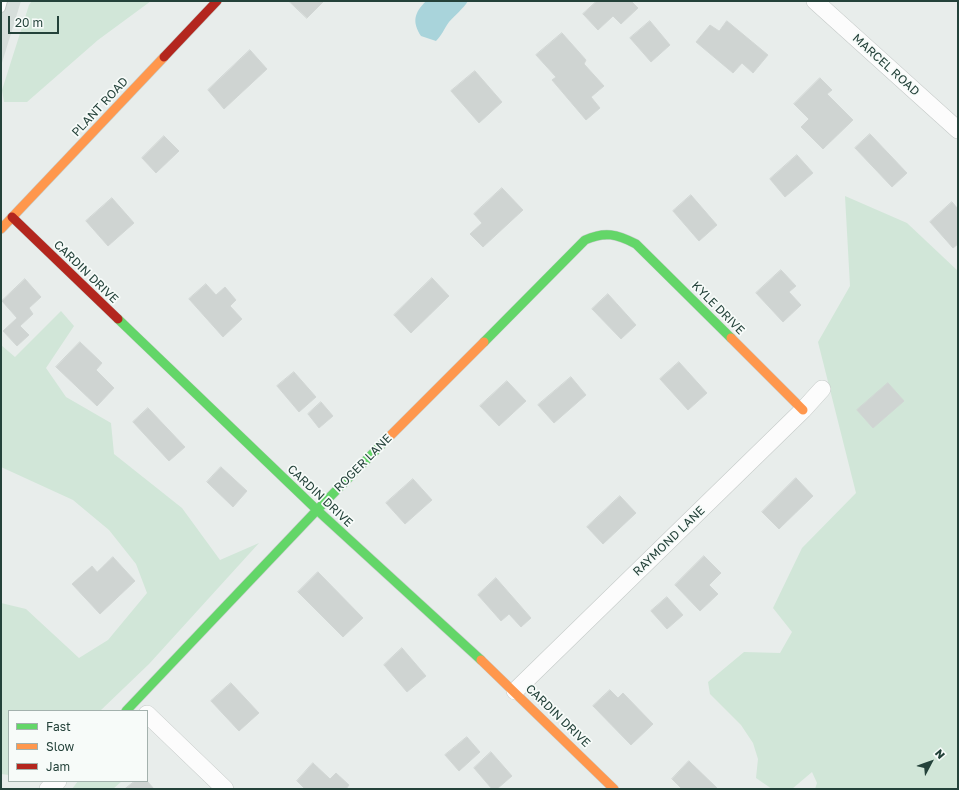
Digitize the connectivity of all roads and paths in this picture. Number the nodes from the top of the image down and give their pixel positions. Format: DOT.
graph roads {
  1 [pos="3,1"];
  2 [pos="217,1"];
  3 [pos="815,1"];
  4 [pos="1,8"];
  5 [pos="958,130"];
  6 [pos="12,217"];
  7 [pos="1,229"];
  8 [pos="611,232"];
  9 [pos="822,389"];
  10 [pos="803,410"];
  11 [pos="317,510"];
  12 [pos="515,691"];
  13 [pos="135,708"];
  14 [pos="148,715"];
  15 [pos="57,782"];
  16 [pos="48,789"];
  17 [pos="225,789"];
  18 [pos="614,789"];
  1 -- 4 [label="lane"];
  2 -- 6 [label="street, PLANT ROAD"];
  3 -- 5 [label="street, MARCEL ROAD"];
  6 -- 7 [label="street, PLANT ROAD"];
  6 -- 11 [label="street, CARDIN DRIVE"];
  8 -- 10 [label="street, KYLE DRIVE"];
  8 -- 11 [label="street, ROGER LANE"];
  9 -- 10 [label="street, RAYMOND LANE"];
  10 -- 12 [label="street, RAYMOND LANE"];
  11 -- 12 [label="street, CARDIN DRIVE"];
  11 -- 13 [label="street, ROGER LANE"];
  12 -- 18 [label="street, CARDIN DRIVE"];
  14 -- 17 [label="street"];
  15 -- 16 [label="street"];
}
